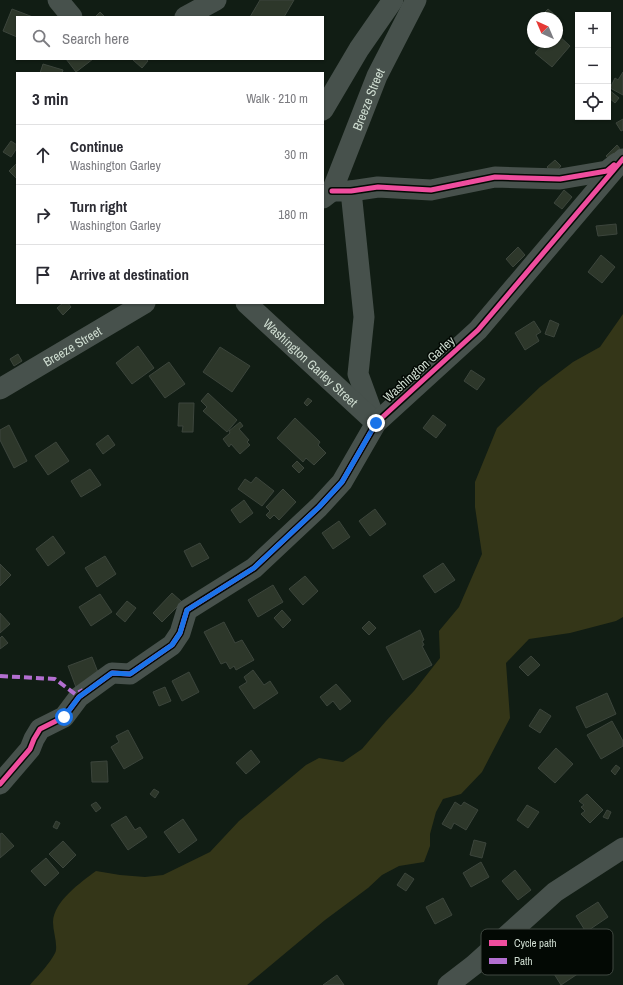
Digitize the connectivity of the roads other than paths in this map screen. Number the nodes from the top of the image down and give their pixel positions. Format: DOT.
graph roads {
  1 [pos="58,0"];
  2 [pos="216,0"];
  3 [pos="393,0"];
  4 [pos="416,0"];
  5 [pos="71,16"];
  6 [pos="187,16"];
  7 [pos="324,108"];
  8 [pos="623,158"];
  9 [pos="335,193"];
  10 [pos="143,304"];
  11 [pos="247,304"];
  12 [pos="0,389"];
  13 [pos="376,423"];
  14 [pos="0,784"];
  15 [pos="623,848"];
  16 [pos="514,929"];
  17 [pos="481,959"];
  18 [pos="448,985"];
  1 -- 5 [label="street"];
  2 -- 6 [label="street"];
  3 -- 7 [label="street"];
  4 -- 9 [label="street, Breeze Street"];
  8 -- 9 [label="street"];
  8 -- 13 [label="street, Washington Garley"];
  9 -- 13 [label="street"];
  10 -- 12 [label="street, Breeze Street"];
  11 -- 13 [label="street, Washington Garley Street"];
  13 -- 14 [label="street, Washington Garley"];
  15 -- 16 [label="street"];
  17 -- 18 [label="street"];
}
